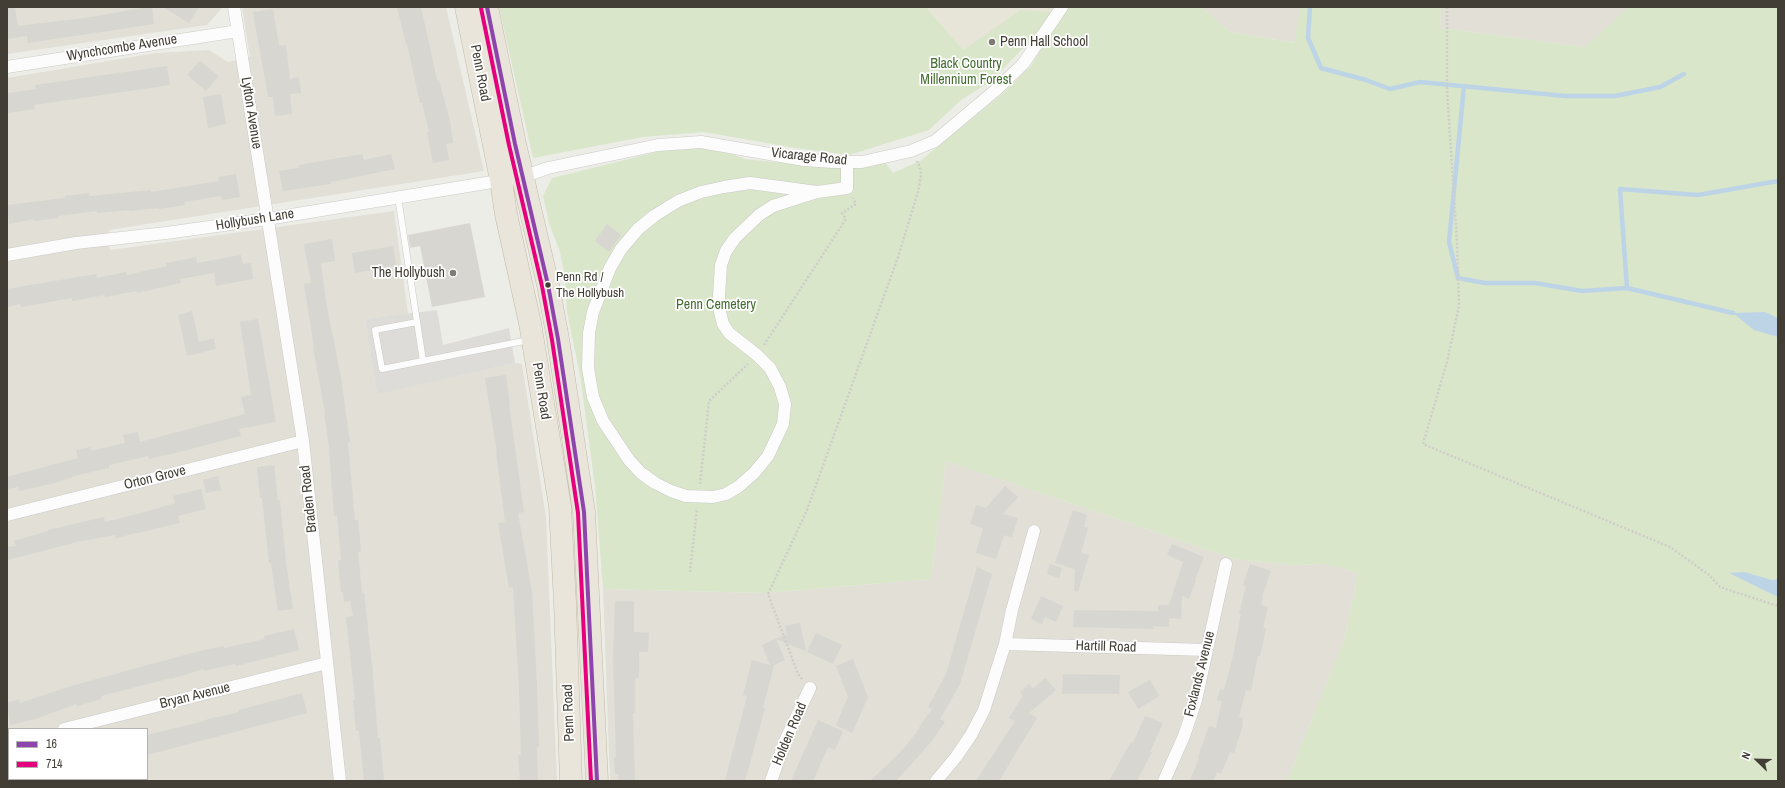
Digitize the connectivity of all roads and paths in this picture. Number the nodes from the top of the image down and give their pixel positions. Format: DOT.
graph roads {
  1 [pos="234,7"];
  2 [pos="466,7"];
  3 [pos="487,7"];
  4 [pos="1062,7"];
  5 [pos="1447,7"];
  6 [pos="238,31"];
  7 [pos="7,67"];
  8 [pos="911,151"];
  9 [pos="847,162"];
  10 [pos="522,177"];
  11 [pos="501,180"];
  12 [pos="817,192"];
  13 [pos="398,197"];
  14 [pos="267,219"];
  15 [pos="7,255"];
  16 [pos="417,322"];
  17 [pos="533,340"];
  18 [pos="423,361"];
  19 [pos="303,441"];
  20 [pos="7,515"];
  21 [pos="1034,531"];
  22 [pos="1226,564"];
  23 [pos="1778,606"];
  24 [pos="1005,644"];
  25 [pos="1207,650"];
  26 [pos="327,663"];
  27 [pos="810,688"];
  28 [pos="68,728"];
  29 [pos="340,781"];
  30 [pos="572,781"];
  31 [pos="597,781"];
  32 [pos="771,781"];
  33 [pos="936,781"];
  34 [pos="1164,781"];
  1 -- 6 [label="street, Lytton Avenue"];
  2 -- 11 [label="highway, Penn Road"];
  3 -- 10 [label="highway, Penn Road"];
  4 -- 8 [label="street, Vicarage Road"];
  5 -- 23 [label="path"];
  6 -- 7 [label="street, Wynchcombe Avenue"];
  6 -- 14 [label="street, Lytton Avenue"];
  8 -- 9 [label="street, Vicarage Road"];
  8 -- 27 [label="path"];
  9 -- 10 [label="street, Vicarage Road"];
  9 -- 12 [label="street"];
  10 -- 11 [label="street, Vicarage Road"];
  10 -- 31 [label="highway, Penn Road"];
  11 -- 13 [label="street, Hollybush Lane"];
  11 -- 17 [label="highway, Penn Road"];
  12 -- 12 [label="street"];
  13 -- 14 [label="street, Hollybush Lane"];
  13 -- 16 [label="lane"];
  14 -- 15 [label="street, Hollybush Lane"];
  14 -- 19 [label="street, Braden Road"];
  16 -- 18 [label="lane"];
  16 -- 18 [label="lane"];
  17 -- 18 [label="lane"];
  17 -- 30 [label="highway, Penn Road"];
  19 -- 20 [label="street, Orton Grove"];
  19 -- 26 [label="street, Braden Road"];
  21 -- 24 [label="street"];
  22 -- 25 [label="street, Foxlands Avenue"];
  24 -- 25 [label="street, Hartill Road"];
  24 -- 33 [label="street"];
  25 -- 34 [label="street, Foxlands Avenue"];
  26 -- 28 [label="street, Bryan Avenue"];
  26 -- 29 [label="street, Braden Road"];
  27 -- 32 [label="street, Holden Road"];
}
